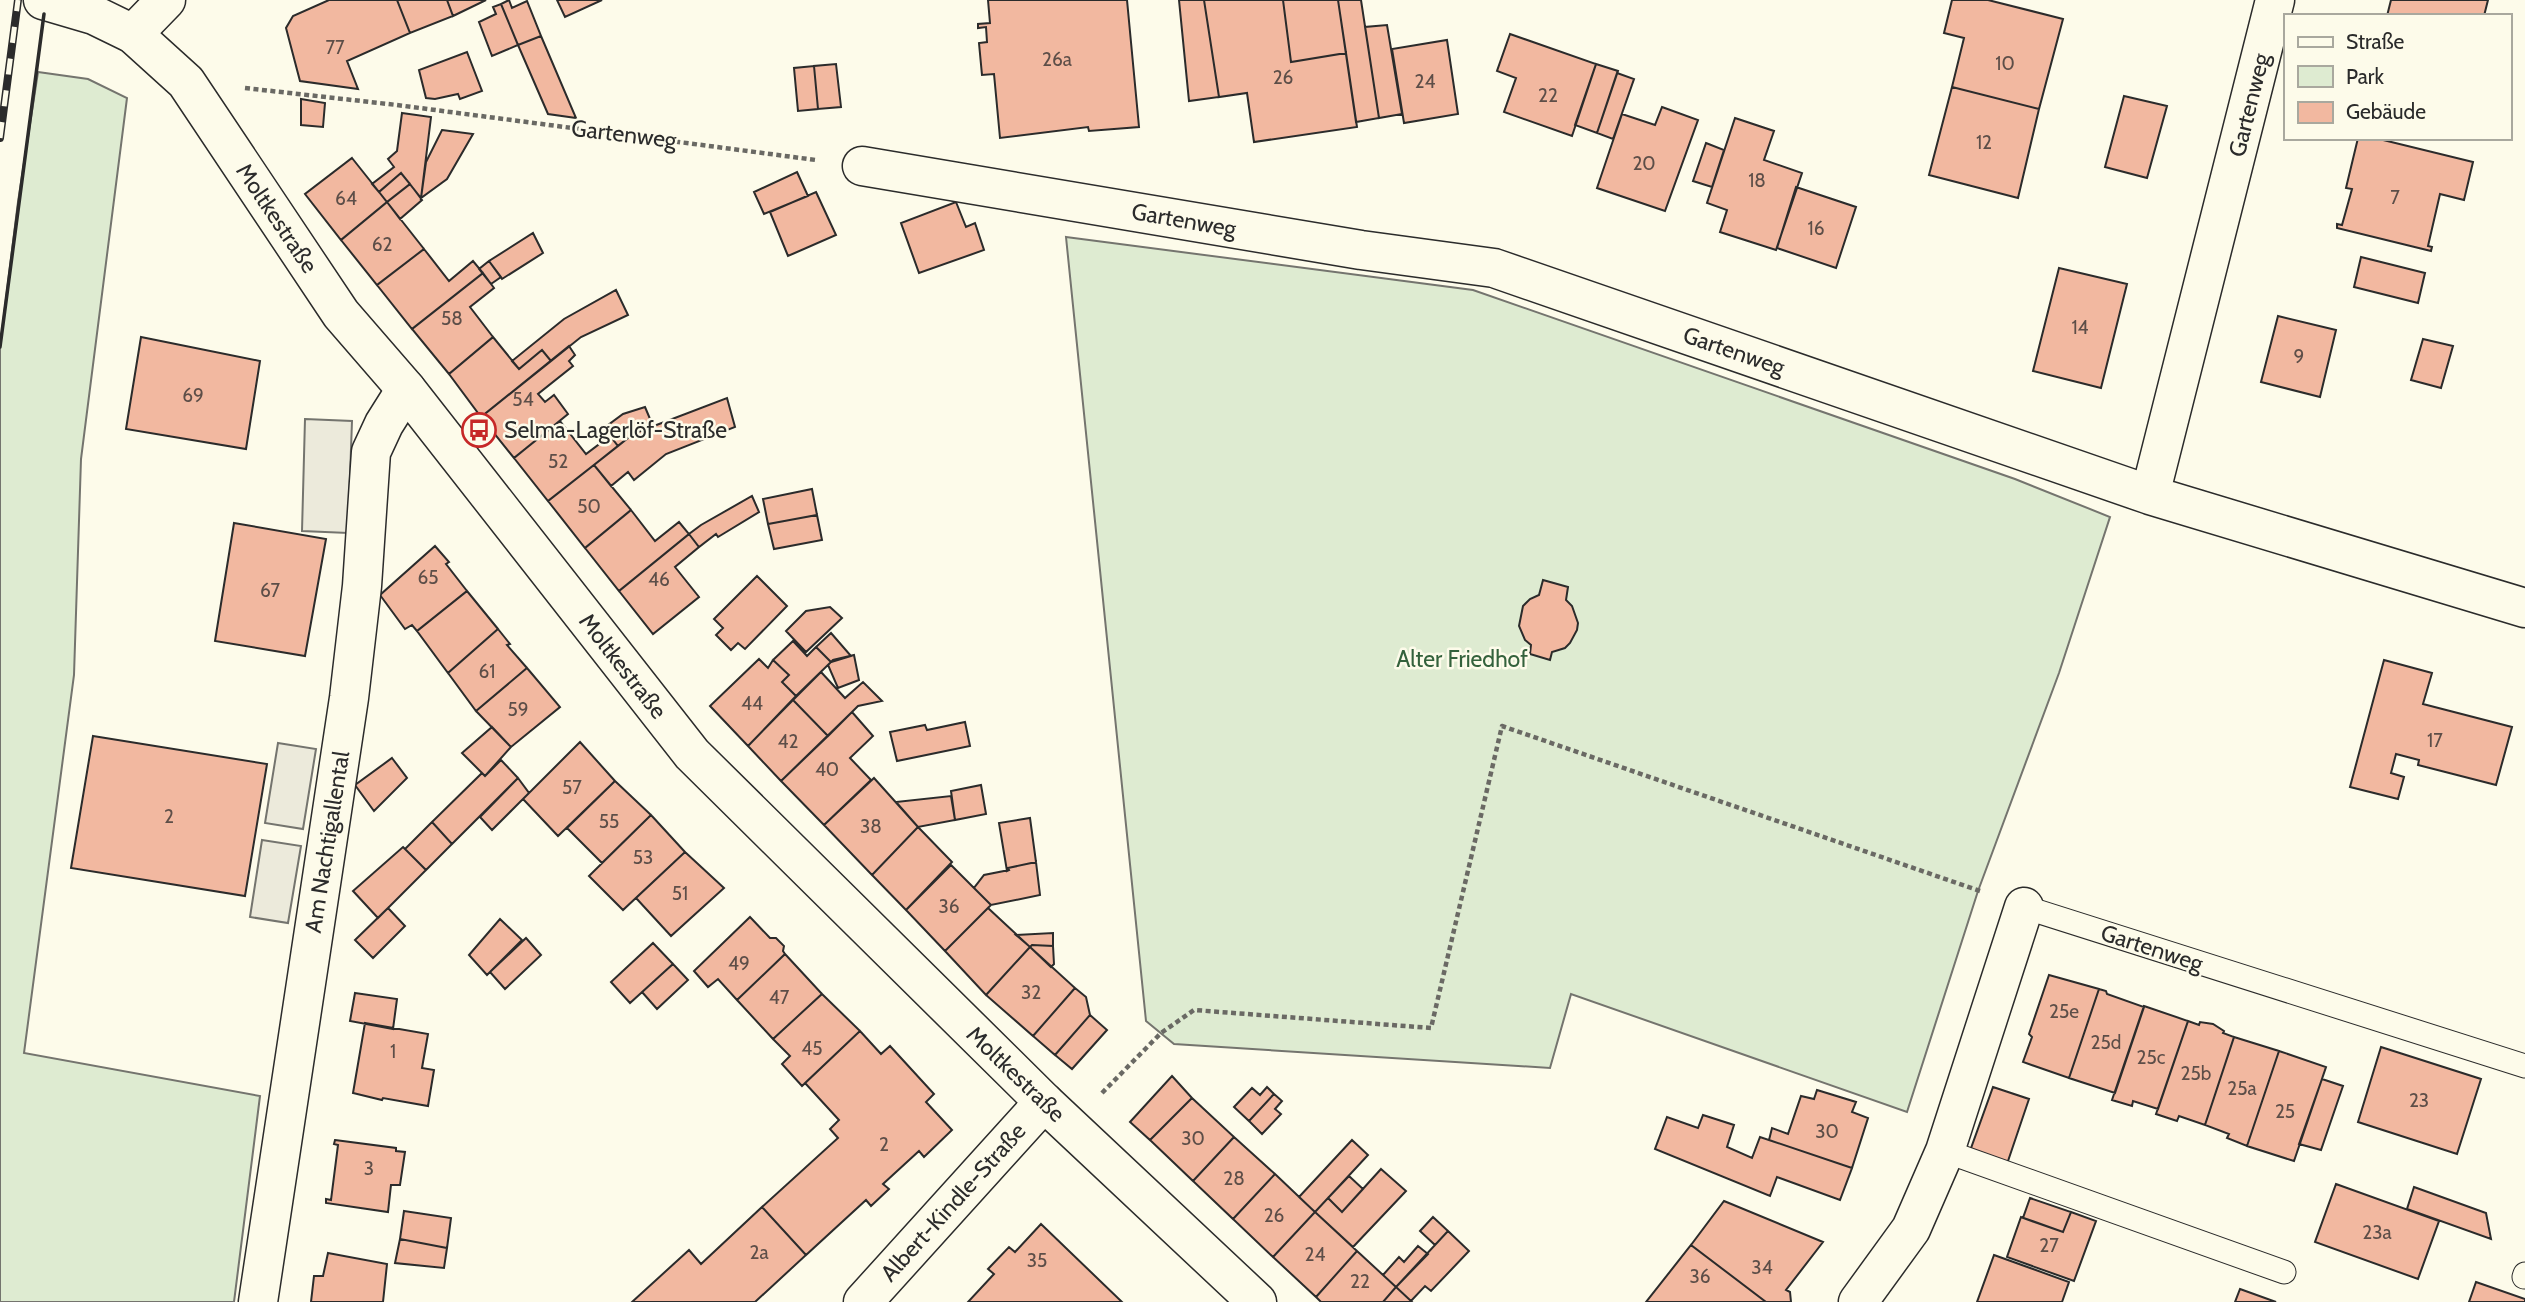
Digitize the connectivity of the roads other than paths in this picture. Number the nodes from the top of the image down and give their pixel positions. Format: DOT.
graph roads {
  1 [pos="43,0"];
  2 [pos="166,0"];
  3 [pos="2275,0"];
  4 [pos="133,34"];
  5 [pos="862,166"];
  6 [pos="407,389"];
  7 [pos="2150,495"];
  8 [pos="2525,608"];
  9 [pos="2024,907"];
  10 [pos="2525,1066"];
  11 [pos="1057,1114"];
  12 [pos="1945,1151"];
  13 [pos="2284,1272"];
  14 [pos="258,1302"];
  15 [pos="863,1302"];
  16 [pos="1257,1302"];
  17 [pos="1858,1302"];
  1 -- 4 [label="street, Moltkestraße"];
  2 -- 4 [label="street"];
  3 -- 7 [label="street, Gartenweg"];
  4 -- 6 [label="street, Moltkestraße"];
  5 -- 7 [label="street, Gartenweg"];
  6 -- 11 [label="street, Moltkestraße"];
  6 -- 14 [label="street, Am Nachtigallental"];
  7 -- 8 [label="street, Gartenweg"];
  9 -- 10 [label="lane, Gartenweg"];
  9 -- 12 [label="street"];
  11 -- 15 [label="street, Albert-Kindle-Straße"];
  11 -- 16 [label="street, Moltkestraße"];
  12 -- 13 [label="lane"];
  12 -- 17 [label="street"];
}
